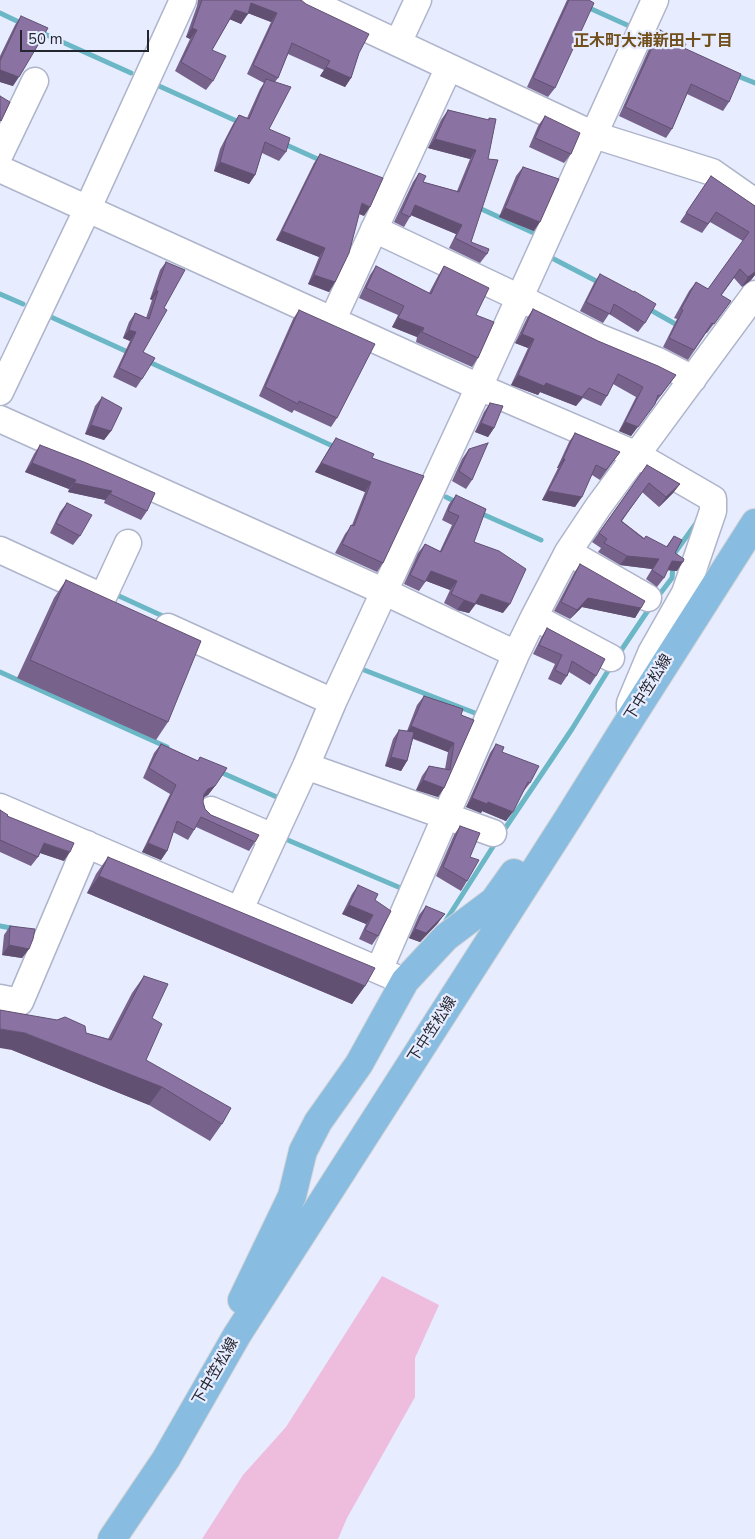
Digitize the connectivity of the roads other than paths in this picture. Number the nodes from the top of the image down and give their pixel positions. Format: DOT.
graph roads {
  1 [pos="182,0"];
  2 [pos="306,0"];
  3 [pos="418,0"];
  4 [pos="656,0"];
  5 [pos="398,43"];
  6 [pos="449,67"];
  7 [pos="35,80"];
  8 [pos="594,135"];
  9 [pos="0,154"];
  10 [pos="0,169"];
  11 [pos="755,202"];
  12 [pos="87,210"];
  13 [pos="374,229"];
  14 [pos="755,294"];
  15 [pos="520,298"];
  16 [pos="332,321"];
  17 [pos="693,379"];
  18 [pos="479,387"];
  19 [pos="0,392"];
  20 [pos="0,420"];
  21 [pos="637,455"];
  22 [pos="755,523"];
  23 [pos="128,543"];
  24 [pos="0,550"];
  25 [pos="568,552"];
  26 [pos="385,592"];
  27 [pos="648,598"];
  28 [pos="147,617"];
  29 [pos="534,617"];
  30 [pos="516,654"];
  31 [pos="611,658"];
  32 [pos="333,702"];
  33 [pos="632,716"];
  34 [pos="306,766"];
  35 [pos="0,807"];
  36 [pos="211,810"];
  37 [pos="446,816"];
  38 [pos="569,817"];
  39 [pos="493,833"];
  40 [pos="273,837"];
  41 [pos="87,844"];
  42 [pos="240,909"];
  43 [pos="379,970"];
  44 [pos="405,981"];
  45 [pos="0,998"];
  46 [pos="237,1335"];
  47 [pos="112,1539"];
  1 -- 12 [label="street"];
  2 -- 5 [label="street"];
  3 -- 5 [label="street"];
  4 -- 8 [label="street"];
  5 -- 6 [label="street"];
  6 -- 8 [label="street"];
  6 -- 13 [label="street"];
  7 -- 9 [label="street"];
  8 -- 11 [label="street"];
  8 -- 15 [label="street"];
  10 -- 12 [label="street"];
  12 -- 16 [label="street"];
  12 -- 19 [label="street"];
  13 -- 15 [label="street"];
  13 -- 16 [label="street"];
  14 -- 17 [label="street"];
  15 -- 17 [label="street"];
  15 -- 18 [label="street"];
  16 -- 18 [label="street"];
  17 -- 21 [label="street"];
  18 -- 21 [label="street"];
  18 -- 26 [label="street"];
  20 -- 26 [label="street"];
  21 -- 25 [label="street"];
  21 -- 33 [label="street"];
  22 -- 33 [label="main road, 下中笠松線"];
  23 -- 24 [label="street"];
  25 -- 27 [label="street"];
  25 -- 29 [label="street"];
  26 -- 30 [label="street"];
  26 -- 32 [label="street"];
  28 -- 32 [label="street"];
  29 -- 30 [label="street"];
  29 -- 31 [label="street"];
  30 -- 37 [label="street"];
  32 -- 34 [label="street"];
  33 -- 38 [label="main road, 下中笠松線"];
  34 -- 37 [label="street"];
  34 -- 40 [label="street"];
  35 -- 41 [label="street"];
  36 -- 40 [label="street"];
  37 -- 39 [label="street"];
  37 -- 43 [label="street"];
  38 -- 44 [label="main road"];
  38 -- 46 [label="main road, 下中笠松線"];
  40 -- 42 [label="street"];
  41 -- 42 [label="street"];
  41 -- 45 [label="street"];
  42 -- 43 [label="street"];
  43 -- 44 [label="street"];
  44 -- 46 [label="main road"];
  46 -- 47 [label="main road, 下中笠松線"];
}
